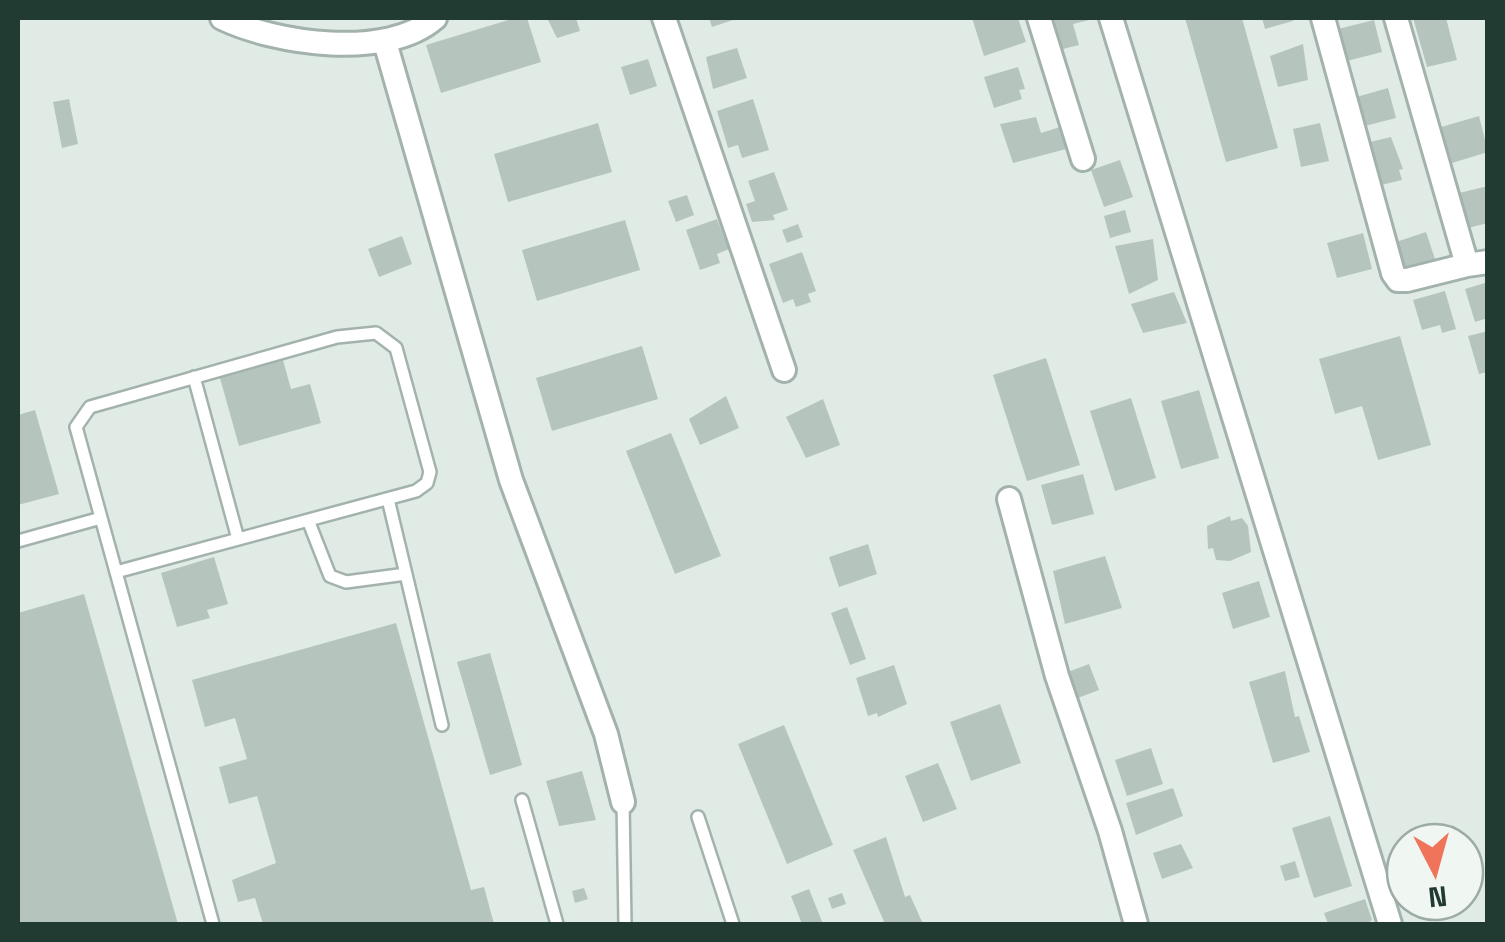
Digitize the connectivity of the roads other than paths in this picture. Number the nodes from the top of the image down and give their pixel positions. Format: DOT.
graph roads {
  1 [pos="222,18"];
  2 [pos="434,18"];
  3 [pos="664,18"];
  4 [pos="1039,18"];
  5 [pos="1111,18"];
  6 [pos="1323,18"];
  7 [pos="1396,18"];
  8 [pos="385,42"];
  9 [pos="1083,159"];
  10 [pos="1477,264"];
  11 [pos="784,370"];
  12 [pos="194,377"];
  13 [pos="388,498"];
  14 [pos="1009,499"];
  15 [pos="102,518"];
  16 [pos="308,520"];
  17 [pos="238,539"];
  18 [pos="18,541"];
  19 [pos="116,572"];
  20 [pos="406,574"];
  21 [pos="442,725"];
  22 [pos="522,800"];
  23 [pos="623,802"];
  24 [pos="698,817"];
  25 [pos="214,924"];
  26 [pos="557,924"];
  27 [pos="625,924"];
  28 [pos="734,924"];
  29 [pos="1136,924"];
  30 [pos="1390,924"];
  1 -- 8 [label="street"];
  2 -- 8 [label="street"];
  3 -- 11 [label="street"];
  4 -- 9 [label="street"];
  5 -- 30 [label="street"];
  6 -- 10 [label="street"];
  7 -- 10 [label="street"];
  8 -- 23 [label="street"];
  12 -- 13 [label="lane"];
  12 -- 15 [label="lane"];
  12 -- 17 [label="lane"];
  13 -- 16 [label="lane"];
  13 -- 20 [label="lane"];
  14 -- 29 [label="street"];
  15 -- 18 [label="lane"];
  15 -- 19 [label="lane"];
  16 -- 17 [label="lane"];
  16 -- 20 [label="lane"];
  17 -- 19 [label="lane"];
  19 -- 25 [label="lane"];
  20 -- 21 [label="lane"];
  22 -- 26 [label="lane"];
  23 -- 27 [label="lane"];
  24 -- 28 [label="lane"];
}
